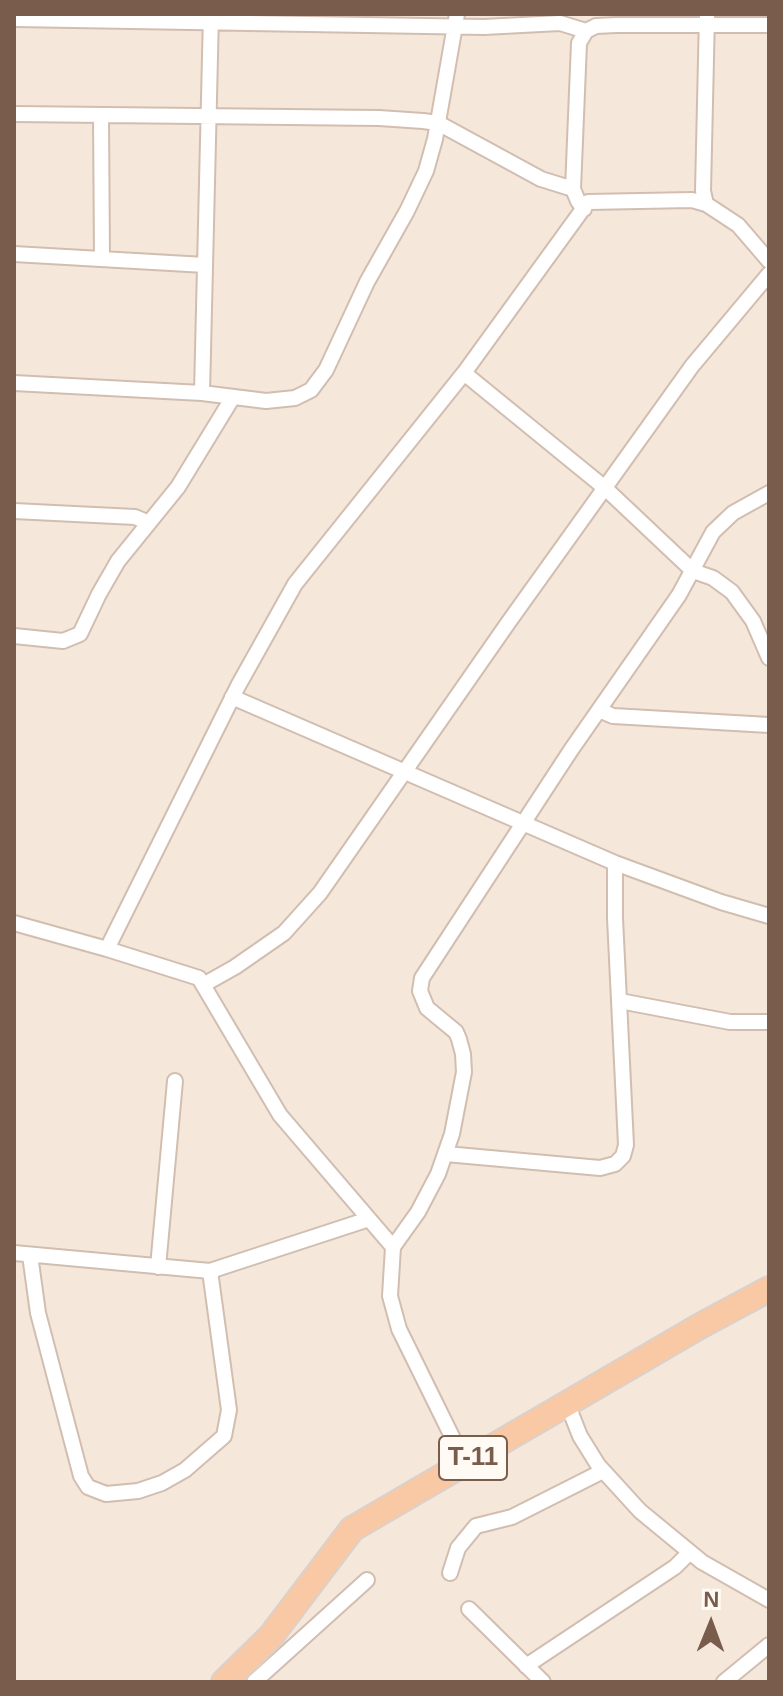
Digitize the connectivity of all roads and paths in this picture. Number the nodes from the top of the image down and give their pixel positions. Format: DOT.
graph roads {
  1 [pos="67,17"];
  2 [pos="211,18"];
  3 [pos="14,19"];
  4 [pos="456,20"];
  5 [pos="707,20"];
  6 [pos="769,25"];
  7 [pos="586,31"];
  8 [pos="14,114"];
  9 [pos="101,115"];
  10 [pos="209,116"];
  11 [pos="438,123"];
  12 [pos="573,189"];
  13 [pos="706,204"];
  14 [pos="584,209"];
  15 [pos="14,254"];
  16 [pos="102,259"];
  17 [pos="769,261"];
  18 [pos="205,265"];
  19 [pos="769,274"];
  20 [pos="464,373"];
  21 [pos="14,383"];
  22 [pos="202,393"];
  23 [pos="233,397"];
  24 [pos="605,488"];
  25 [pos="769,493"];
  26 [pos="14,511"];
  27 [pos="149,523"];
  28 [pos="693,571"];
  29 [pos="14,636"];
  30 [pos="769,658"];
  31 [pos="232,697"];
  32 [pos="599,710"];
  33 [pos="769,725"];
  34 [pos="404,771"];
  35 [pos="523,825"];
  36 [pos="615,863"];
  37 [pos="769,916"];
  38 [pos="14,923"];
  39 [pos="107,949"];
  40 [pos="203,985"];
  41 [pos="620,1001"];
  42 [pos="769,1022"];
  43 [pos="175,1081"];
  44 [pos="446,1154"];
  45 [pos="369,1219"];
  46 [pos="393,1247"];
  47 [pos="14,1253"];
  48 [pos="30,1255"];
  49 [pos="158,1267"];
  50 [pos="210,1271"];
  51 [pos="769,1289"];
  52 [pos="567,1403"];
  53 [pos="465,1463"];
  54 [pos="603,1471"];
  55 [pos="689,1553"];
  56 [pos="450,1573"];
  57 [pos="367,1580"];
  58 [pos="769,1600"];
  59 [pos="469,1609"];
  60 [pos="281,1624"];
  61 [pos="299,1641"];
  62 [pos="769,1645"];
  63 [pos="526,1666"];
  64 [pos="224,1682"];
  65 [pos="254,1682"];
  66 [pos="543,1682"];
  67 [pos="724,1682"];
  1 -- 2 [label="street"];
  1 -- 3 [label="street"];
  2 -- 4 [label="street"];
  2 -- 10 [label="street"];
  4 -- 7 [label="street"];
  4 -- 11 [label="street"];
  5 -- 6 [label="street"];
  5 -- 7 [label="street"];
  5 -- 13 [label="street"];
  7 -- 12 [label="street"];
  8 -- 9 [label="street"];
  9 -- 10 [label="street"];
  9 -- 16 [label="street"];
  10 -- 11 [label="street"];
  10 -- 18 [label="street"];
  11 -- 12 [label="street"];
  11 -- 23 [label="street"];
  12 -- 14 [label="street"];
  13 -- 14 [label="street"];
  13 -- 17 [label="street"];
  14 -- 20 [label="street"];
  15 -- 16 [label="street"];
  16 -- 18 [label="street"];
  18 -- 22 [label="street"];
  19 -- 24 [label="street"];
  20 -- 24 [label="street"];
  20 -- 31 [label="street"];
  21 -- 22 [label="street"];
  22 -- 23 [label="street"];
  23 -- 27 [label="street"];
  24 -- 28 [label="street"];
  24 -- 34 [label="street"];
  25 -- 28 [label="street"];
  26 -- 27 [label="street"];
  27 -- 29 [label="street"];
  28 -- 30 [label="street"];
  28 -- 32 [label="street"];
  31 -- 34 [label="street"];
  31 -- 39 [label="street"];
  32 -- 33 [label="street"];
  32 -- 35 [label="street"];
  34 -- 35 [label="street"];
  34 -- 40 [label="street"];
  35 -- 36 [label="street"];
  35 -- 44 [label="street"];
  36 -- 37 [label="street"];
  36 -- 41 [label="street"];
  38 -- 39 [label="street"];
  39 -- 40 [label="street"];
  40 -- 45 [label="street"];
  41 -- 42 [label="street"];
  41 -- 44 [label="street"];
  43 -- 49 [label="street"];
  44 -- 46 [label="street"];
  45 -- 46 [label="street"];
  45 -- 50 [label="street"];
  46 -- 53 [label="street"];
  47 -- 48 [label="street"];
  48 -- 49 [label="street"];
  48 -- 50 [label="street"];
  49 -- 50 [label="street"];
  51 -- 52 [label="highway, T-11"];
  52 -- 53 [label="highway, T-11"];
  52 -- 54 [label="street"];
  53 -- 60 [label="highway, T-11"];
  54 -- 55 [label="street"];
  54 -- 56 [label="street"];
  55 -- 58 [label="street"];
  55 -- 63 [label="street"];
  57 -- 61 [label="street"];
  59 -- 63 [label="street"];
  60 -- 61 [label="street"];
  60 -- 64 [label="highway, T-11"];
  61 -- 65 [label="street"];
  62 -- 67 [label="street"];
  63 -- 66 [label="street"];
}
